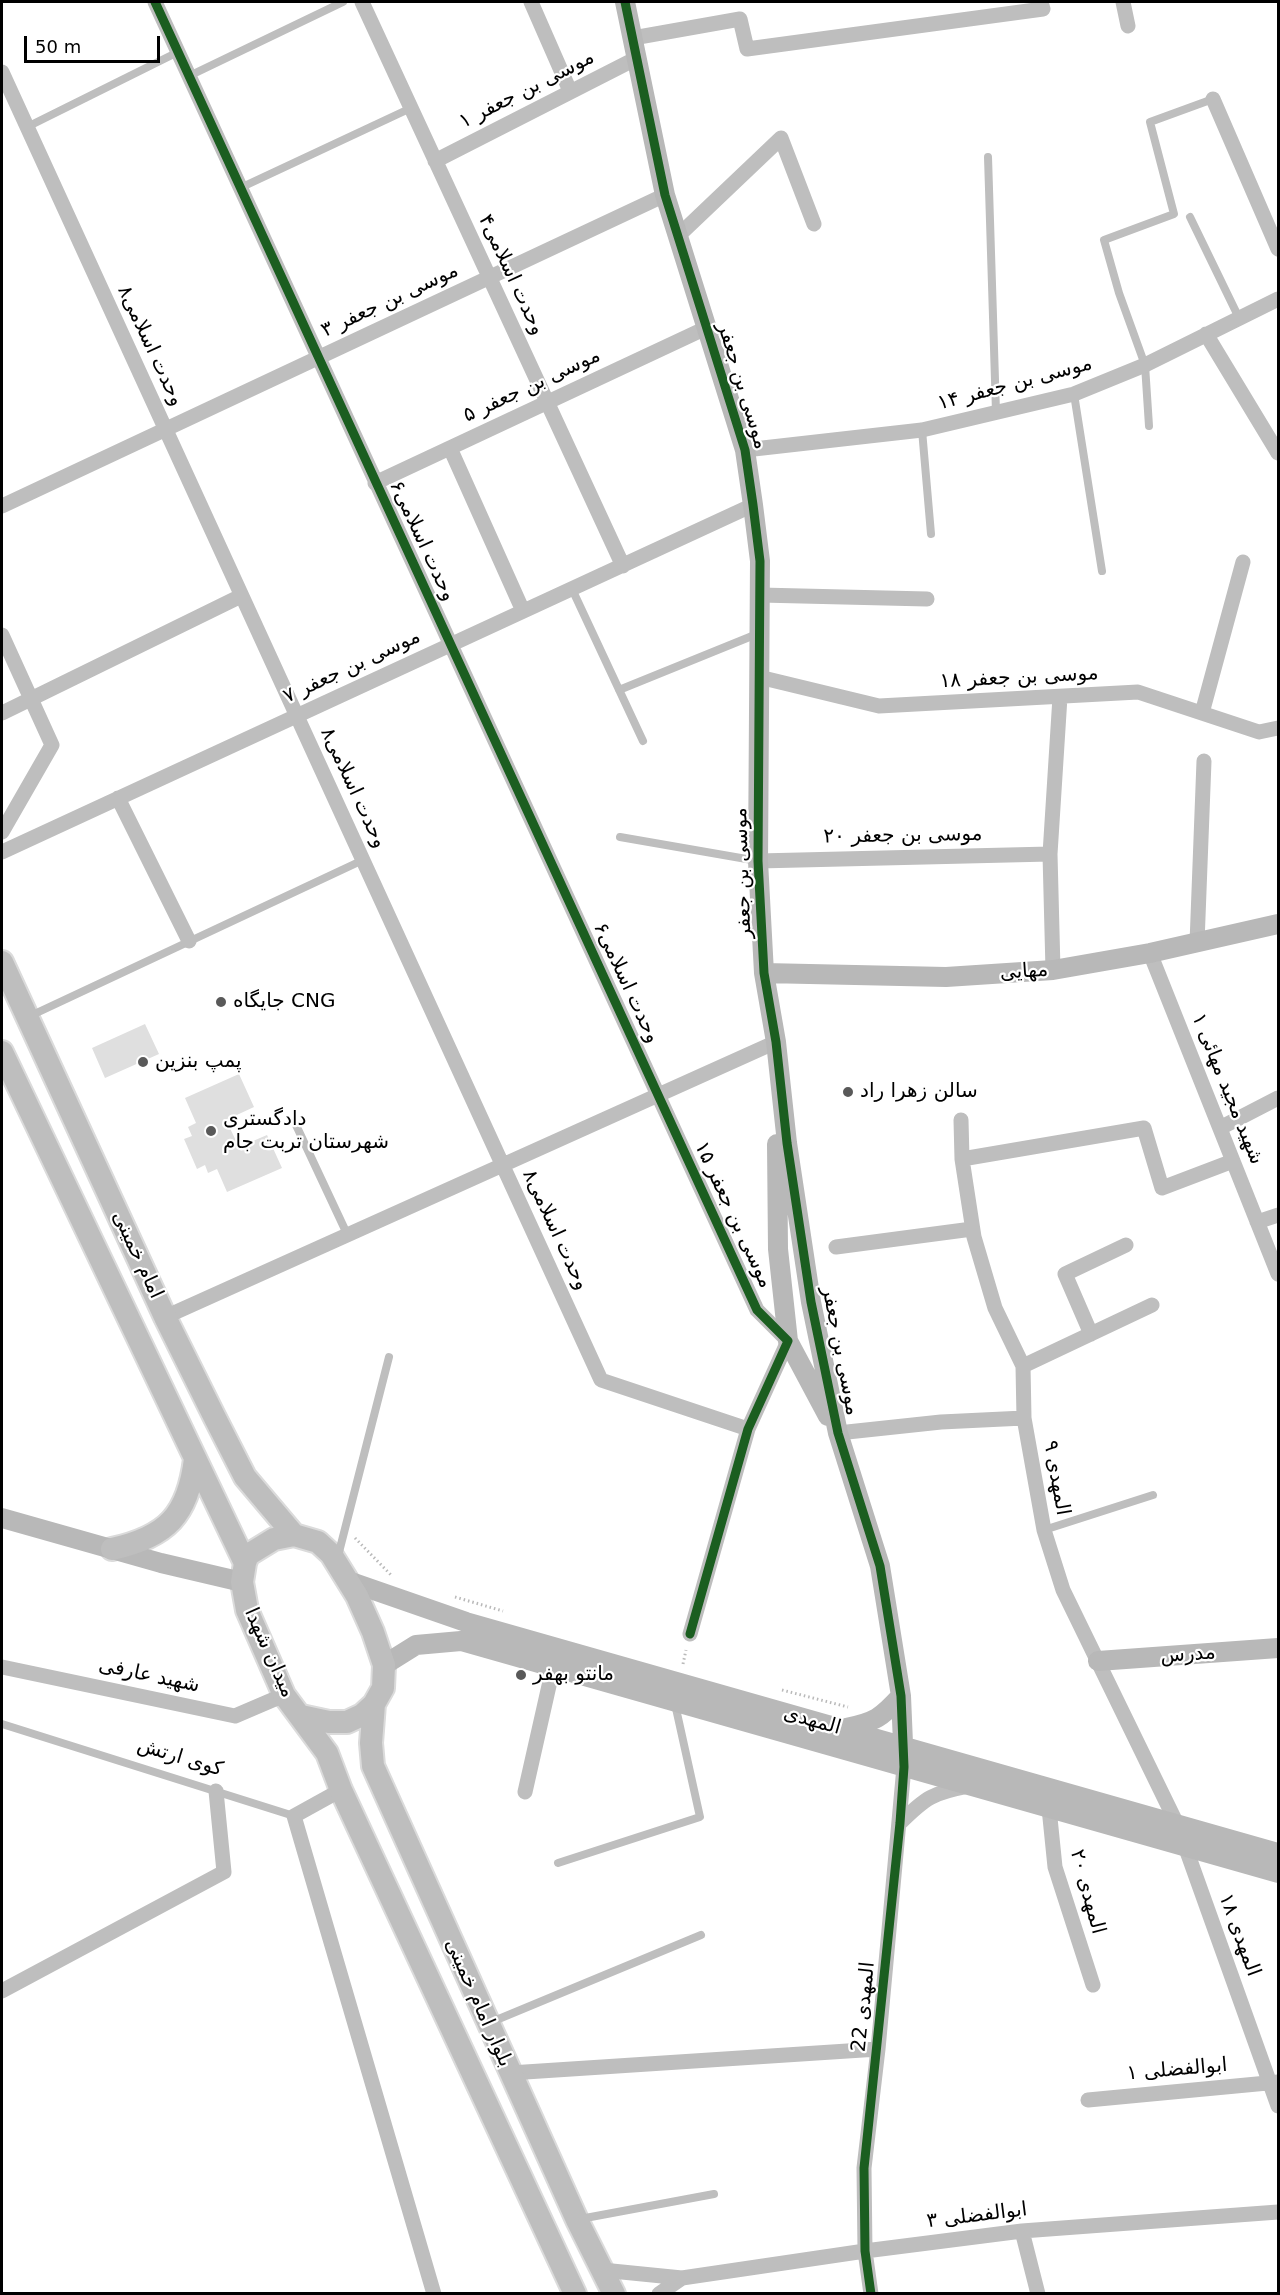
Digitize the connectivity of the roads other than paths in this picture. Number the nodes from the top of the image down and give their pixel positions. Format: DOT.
graph roads {
  1 [pos="155,2"];
  2 [pos="343,2"];
  3 [pos="362,2"];
  4 [pos="531,2"];
  5 [pos="625,2"];
  6 [pos="1041,2"];
  7 [pos="1123,2"];
  8 [pos="1128,26"];
  9 [pos="633,38"];
  10 [pos="178,52"];
  11 [pos="637,58"];
  12 [pos="2,72"];
  13 [pos="189,76"];
  14 [pos="570,92"];
  15 [pos="1213,99"];
  16 [pos="411,108"];
  17 [pos="27,127"];
  18 [pos="988,157"];
  19 [pos="435,161"];
  20 [pos="240,188"];
  21 [pos="665,195"];
  22 [pos="1190,217"];
  23 [pos="1273,220"];
  24 [pos="814,224"];
  25 [pos="678,236"];
  26 [pos="1278,249"];
  27 [pos="490,278"];
  28 [pos="1278,299"];
  29 [pos="1239,318"];
  30 [pos="706,328"];
  31 [pos="1206,334"];
  32 [pos="318,358"];
  33 [pos="1145,365"];
  34 [pos="1074,393"];
  35 [pos="547,403"];
  36 [pos="996,412"];
  37 [pos="1149,426"];
  38 [pos="165,429"];
  39 [pos="922,430"];
  40 [pos="450,448"];
  41 [pos="745,450"];
  42 [pos="1278,453"];
  43 [pos="375,483"];
  44 [pos="753,505"];
  45 [pos="2,506"];
  46 [pos="931,534"];
  47 [pos="1243,562"];
  48 [pos="623,566"];
  49 [pos="1102,571"];
  50 [pos="572,589"];
  51 [pos="760,595"];
  52 [pos="241,596"];
  53 [pos="927,599"];
  54 [pos="523,611"];
  55 [pos="760,633"];
  56 [pos="2,635"];
  57 [pos="450,645"];
  58 [pos="759,677"];
  59 [pos="619,690"];
  60 [pos="1060,697"];
  61 [pos="31,699"];
  62 [pos="2,713"];
  63 [pos="1202,713"];
  64 [pos="297,716"];
  65 [pos="1278,728"];
  66 [pos="643,741"];
  67 [pos="1204,760"];
  68 [pos="118,798"];
  69 [pos="2,832"];
  70 [pos="620,837"];
  71 [pos="2,852"];
  72 [pos="1050,854"];
  73 [pos="363,860"];
  74 [pos="758,861"];
  75 [pos="1278,924"];
  76 [pos="189,941"];
  77 [pos="1197,943"];
  78 [pos="1150,953"];
  79 [pos="2,962"];
  80 [pos="1053,970"];
  81 [pos="764,974"];
  82 [pos="27,1017"];
  83 [pos="776,1042"];
  84 [pos="2,1052"];
  85 [pos="658,1095"];
  86 [pos="1278,1098"];
  87 [pos="961,1120"];
  88 [pos="296,1125"];
  89 [pos="1220,1128"];
  90 [pos="962,1159"];
  91 [pos="1233,1161"];
  92 [pos="503,1166"];
  93 [pos="1278,1215"];
  94 [pos="1257,1222"];
  95 [pos="972,1228"];
  96 [pos="348,1236"];
  97 [pos="1126,1245"];
  98 [pos="836,1247"];
  99 [pos="1278,1274"];
  100 [pos="1152,1305"];
  101 [pos="165,1317"];
  102 [pos="1091,1334"];
  103 [pos="788,1341"];
  104 [pos="389,1357"];
  105 [pos="1023,1366"];
  106 [pos="214,1416"];
  107 [pos="1024,1418"];
  108 [pos="748,1429"];
  109 [pos="181,1432"];
  110 [pos="838,1433"];
  111 [pos="195,1459"];
  112 [pos="1153,1495"];
  113 [pos="2,1518"];
  114 [pos="1044,1530"];
  115 [pos="294,1535"];
  116 [pos="112,1549"];
  117 [pos="336,1562"];
  118 [pos="243,1573"];
  119 [pos="348,1581"];
  120 [pos="690,1634"];
  121 [pos="1278,1648"];
  122 [pos="1098,1661"];
  123 [pos="384,1665"];
  124 [pos="2,1667"];
  125 [pos="553,1668"];
  126 [pos="284,1695"];
  127 [pos="901,1696"];
  128 [pos="675,1702"];
  129 [pos="374,1704"];
  130 [pos="301,1716"];
  131 [pos="2,1724"];
  132 [pos="842,1729"];
  133 [pos="904,1747"];
  134 [pos="904,1767"];
  135 [pos="970,1786"];
  136 [pos="341,1790"];
  137 [pos="216,1791"];
  138 [pos="525,1792"];
  139 [pos="1049,1808"];
  140 [pos="294,1816"];
  141 [pos="900,1823"];
  142 [pos="1177,1824"];
  143 [pos="405,1839"];
  144 [pos="1185,1846"];
  145 [pos="371,1851"];
  146 [pos="1278,1853"];
  147 [pos="558,1863"];
  148 [pos="1278,1873"];
  149 [pos="701,1935"];
  150 [pos="1093,1985"];
  151 [pos="2,1991"];
  152 [pos="488,2023"];
  153 [pos="878,2049"];
  154 [pos="510,2073"];
  155 [pos="1274,2082"];
  156 [pos="1088,2100"];
  157 [pos="1278,2106"];
  158 [pos="714,2194"];
  159 [pos="1278,2212"];
  160 [pos="577,2220"];
  161 [pos="1022,2231"];
  162 [pos="865,2251"];
  163 [pos="602,2270"];
  164 [pos="682,2278"];
  165 [pos="434,2294"];
  166 [pos="575,2294"];
  167 [pos="614,2294"];
  168 [pos="659,2294"];
  169 [pos="871,2294"];
  170 [pos="1038,2294"];
  1 -- 10 [label="street, وحدت اسلامی۶"];
  2 -- 13 [label="lane"];
  3 -- 16 [label="street, وحدت اسلامی۴"];
  4 -- 14 [label="street"];
  5 -- 9 [label="street, موسی بن جعفر"];
  6 -- 9 [label="street"];
  7 -- 8 [label="street"];
  9 -- 11 [label="street, موسی بن جعفر"];
  10 -- 13 [label="street, وحدت اسلامی۶"];
  10 -- 17 [label="lane"];
  11 -- 14 [label="street, موسی بن جعفر ۱"];
  11 -- 21 [label="street, موسی بن جعفر"];
  12 -- 17 [label="street, وحدت اسلامی۸"];
  13 -- 20 [label="street, وحدت اسلامی۶"];
  14 -- 19 [label="street, موسی بن جعفر ۱"];
  15 -- 23 [label="street"];
  15 -- 33 [label="lane"];
  16 -- 19 [label="street, وحدت اسلامی۴"];
  16 -- 20 [label="lane"];
  17 -- 38 [label="street, وحدت اسلامی۸"];
  18 -- 36 [label="lane"];
  19 -- 27 [label="street, وحدت اسلامی۴"];
  20 -- 32 [label="street, وحدت اسلامی۶"];
  21 -- 25 [label="street, موسی بن جعفر"];
  21 -- 27 [label="street, موسی بن جعفر ۳"];
  22 -- 29 [label="lane"];
  23 -- 26 [label="street"];
  24 -- 25 [label="street"];
  25 -- 30 [label="street, موسی بن جعفر"];
  27 -- 32 [label="street, موسی بن جعفر ۳"];
  27 -- 35 [label="street, وحدت اسلامی۴"];
  28 -- 29 [label="street, موسی بن جعفر ۱۴"];
  29 -- 31 [label="street, موسی بن جعفر ۱۴"];
  30 -- 35 [label="street, موسی بن جعفر ۵"];
  30 -- 41 [label="street, موسی بن جعفر"];
  31 -- 33 [label="street, موسی بن جعفر ۱۴"];
  31 -- 42 [label="street"];
  32 -- 38 [label="street, موسی بن جعفر ۳"];
  32 -- 43 [label="street, وحدت اسلامی۶"];
  33 -- 34 [label="street, موسی بن جعفر ۱۴"];
  33 -- 37 [label="lane"];
  34 -- 36 [label="street, موسی بن جعفر ۱۴"];
  34 -- 49 [label="lane"];
  35 -- 40 [label="street, موسی بن جعفر ۵"];
  35 -- 48 [label="street, وحدت اسلامی۴"];
  36 -- 39 [label="street, موسی بن جعفر ۱۴"];
  38 -- 45 [label="street, موسی بن جعفر ۳"];
  38 -- 52 [label="street, وحدت اسلامی۸"];
  39 -- 41 [label="street, موسی بن جعفر ۱۴"];
  39 -- 46 [label="lane"];
  40 -- 43 [label="street, موسی بن جعفر ۵"];
  40 -- 54 [label="street"];
  41 -- 44 [label="street, موسی بن جعفر"];
  43 -- 57 [label="street, وحدت اسلامی۶"];
  44 -- 48 [label="street, موسی بن جعفر ۷"];
  44 -- 51 [label="street, موسی بن جعفر"];
  47 -- 63 [label="street"];
  48 -- 50 [label="street, موسی بن جعفر ۷"];
  50 -- 54 [label="street, موسی بن جعفر ۷"];
  50 -- 59 [label="lane"];
  51 -- 53 [label="street"];
  51 -- 55 [label="street, موسی بن جعفر"];
  52 -- 61 [label="street"];
  52 -- 64 [label="street, وحدت اسلامی۸"];
  54 -- 57 [label="street, موسی بن جعفر ۷"];
  55 -- 58 [label="street, موسی بن جعفر"];
  55 -- 59 [label="lane"];
  56 -- 61 [label="street"];
  57 -- 64 [label="street, موسی بن جعفر ۷"];
  57 -- 85 [label="street, وحدت اسلامی۶"];
  58 -- 60 [label="street, موسی بن جعفر ۱۸"];
  58 -- 74 [label="street, موسی بن جعفر"];
  59 -- 66 [label="lane"];
  60 -- 63 [label="street, موسی بن جعفر ۱۸"];
  60 -- 72 [label="street"];
  61 -- 62 [label="street"];
  61 -- 69 [label="street"];
  63 -- 65 [label="street, موسی بن جعفر ۱۸"];
  64 -- 68 [label="street, موسی بن جعفر ۷"];
  64 -- 73 [label="street, وحدت اسلامی۸"];
  67 -- 77 [label="street"];
  68 -- 71 [label="street, موسی بن جعفر ۷"];
  68 -- 76 [label="street"];
  70 -- 74 [label="lane"];
  72 -- 74 [label="street, موسی بن جعفر ۲۰"];
  72 -- 80 [label="street"];
  73 -- 76 [label="lane"];
  73 -- 92 [label="street, وحدت اسلامی۸"];
  74 -- 81 [label="street, موسی بن جعفر"];
  75 -- 77 [label="street, مهایی"];
  76 -- 82 [label="lane"];
  77 -- 78 [label="street, مهایی"];
  78 -- 80 [label="street, مهایی"];
  78 -- 89 [label="street, شهید مجید مهائی ۱"];
  79 -- 82 [label="main road, امام خمینی"];
  80 -- 81 [label="street, مهایی"];
  81 -- 83 [label="street, موسی بن جعفر"];
  82 -- 101 [label="main road, امام خمینی"];
  83 -- 85 [label="street"];
  83 -- 103 [label="street, موسی بن جعفر"];
  83 -- 110 [label="street, موسی بن جعفر"];
  84 -- 109 [label="main road, امام خمینی"];
  85 -- 92 [label="street"];
  85 -- 103 [label="street, موسی بن جعفر ۱۵"];
  86 -- 89 [label="street"];
  87 -- 90 [label="street, المهدی ۹"];
  88 -- 96 [label="lane"];
  89 -- 91 [label="street, شهید مجید مهائی ۱"];
  90 -- 91 [label="street"];
  90 -- 95 [label="street, المهدی ۹"];
  91 -- 94 [label="street, شهید مجید مهائی ۱"];
  92 -- 96 [label="street"];
  92 -- 108 [label="street, وحدت اسلامی۸"];
  93 -- 94 [label="street"];
  94 -- 99 [label="street, شهید مجید مهائی ۱"];
  95 -- 98 [label="street"];
  95 -- 105 [label="street, المهدی ۹"];
  96 -- 101 [label="street"];
  97 -- 102 [label="street"];
  100 -- 102 [label="street"];
  101 -- 106 [label="main road, امام خمینی"];
  102 -- 105 [label="street"];
  103 -- 108 [label="street"];
  103 -- 110 [label="street, موسی بن جعفر"];
  104 -- 117 [label="lane"];
  105 -- 107 [label="street, المهدی ۹"];
  106 -- 109 [label="main road"];
  106 -- 115 [label="main road, امام خمینی"];
  107 -- 110 [label="street"];
  107 -- 114 [label="street, المهدی ۹"];
  108 -- 120 [label="street"];
  109 -- 111 [label="main road, امام خمینی"];
  110 -- 127 [label="street, موسی بن جعفر"];
  111 -- 116 [label="main road"];
  111 -- 118 [label="main road, امام خمینی"];
  112 -- 114 [label="lane"];
  113 -- 116 [label="street"];
  114 -- 122 [label="street, المهدی ۹"];
  115 -- 117 [label="main road"];
  115 -- 118 [label="main road"];
  116 -- 118 [label="street"];
  117 -- 119 [label="main road"];
  118 -- 126 [label="main road, میدان شهدا"];
  119 -- 123 [label="main road"];
  119 -- 132 [label="street, المهدی"];
  121 -- 122 [label="street, مدرس"];
  122 -- 142 [label="street, المهدی ۹"];
  123 -- 125 [label="street, المهدی"];
  123 -- 129 [label="main road"];
  124 -- 126 [label="street, شهید عارفی"];
  125 -- 128 [label="street, المهدی"];
  125 -- 138 [label="street"];
  126 -- 130 [label="main road, میدان شهدا"];
  127 -- 132 [label="street"];
  127 -- 133 [label="street, موسی بن جعفر"];
  128 -- 134 [label="street, المهدی"];
  128 -- 147 [label="lane"];
  129 -- 130 [label="main road, میدان شهدا"];
  129 -- 143 [label="main road, بلوار امام خمینی"];
  130 -- 136 [label="main road, بلوار امام خمینی"];
  131 -- 137 [label="lane, کوی ارتش"];
  132 -- 133 [label="street, المهدی"];
  133 -- 134 [label="street, موسی بن جعفر"];
  133 -- 142 [label="street, المهدی"];
  134 -- 135 [label="street, المهدی"];
  134 -- 141 [label="street, المهدی 22"];
  135 -- 139 [label="street, المهدی"];
  135 -- 141 [label="street"];
  136 -- 140 [label="street"];
  136 -- 145 [label="main road, بلوار امام خمینی"];
  137 -- 140 [label="lane, کوی ارتش"];
  137 -- 151 [label="street"];
  139 -- 144 [label="street, المهدی"];
  139 -- 150 [label="street, المهدی ۲۰"];
  140 -- 165 [label="street"];
  141 -- 153 [label="street, المهدی 22"];
  142 -- 146 [label="street, المهدی"];
  143 -- 145 [label="main road"];
  143 -- 152 [label="main road, بلوار امام خمینی"];
  144 -- 148 [label="street, المهدی"];
  144 -- 155 [label="street, المهدی ۱۸"];
  145 -- 166 [label="main road, بلوار امام خمینی"];
  149 -- 152 [label="lane"];
  152 -- 154 [label="main road, بلوار امام خمینی"];
  153 -- 154 [label="street"];
  153 -- 162 [label="street, المهدی 22"];
  154 -- 160 [label="main road, بلوار امام خمینی"];
  155 -- 156 [label="street, ابوالفضلی ۱"];
  155 -- 157 [label="street, المهدی ۱۸"];
  158 -- 160 [label="lane"];
  159 -- 161 [label="street, ابوالفضلی ۳"];
  160 -- 163 [label="main road, بلوار امام خمینی"];
  161 -- 162 [label="street, ابوالفضلی ۳"];
  161 -- 170 [label="street"];
  162 -- 164 [label="street, ابوالفضلی ۳"];
  162 -- 169 [label="street, المهدی 22"];
  163 -- 164 [label="street"];
  163 -- 167 [label="main road, بلوار امام خمینی"];
  164 -- 168 [label="street"];
}
